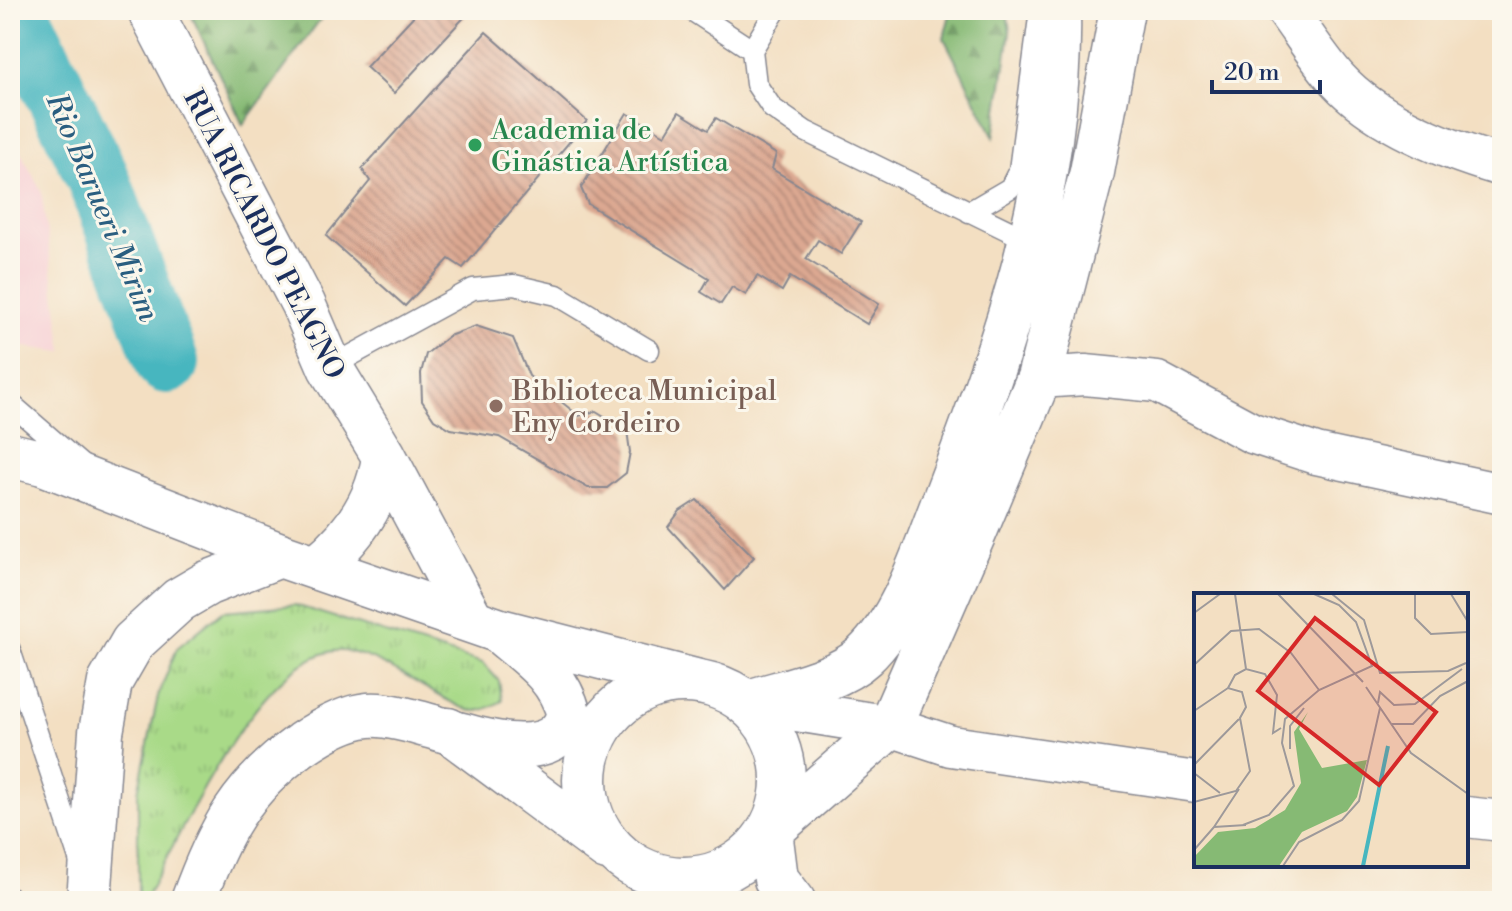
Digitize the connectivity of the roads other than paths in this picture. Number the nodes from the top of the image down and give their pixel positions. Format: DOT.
graph roads {
  1 [pos="150,10"];
  2 [pos="691,10"];
  3 [pos="776,10"];
  4 [pos="1040,10"];
  5 [pos="1058,10"];
  6 [pos="1122,10"];
  7 [pos="1286,10"];
  8 [pos="752,50"];
  9 [pos="1502,166"];
  10 [pos="969,212"];
  11 [pos="1032,242"];
  12 [pos="649,350"];
  13 [pos="330,367"];
  14 [pos="1039,378"];
  15 [pos="10,403"];
  16 [pos="384,456"];
  17 [pos="26,459"];
  18 [pos="1502,494"];
  19 [pos="146,502"];
  20 [pos="299,560"];
  21 [pos="485,625"];
  22 [pos="12,662"];
  23 [pos="695,681"];
  24 [pos="746,703"];
  25 [pos="890,726"];
  26 [pos="448,730"];
  27 [pos="1194,782"];
  28 [pos="1468,817"];
  29 [pos="1502,821"];
  30 [pos="770,831"];
  31 [pos="621,858"];
  32 [pos="672,894"];
  33 [pos="89,897"];
  34 [pos="193,901"];
  35 [pos="793,901"];
  1 -- 13 [label="main road, RUA RICARDO PEAGNO"];
  2 -- 8 [label="lane"];
  3 -- 8 [label="lane"];
  4 -- 10 [label="lane"];
  5 -- 11 [label="main road"];
  6 -- 14 [label="main road"];
  7 -- 9 [label="street"];
  8 -- 10 [label="lane"];
  10 -- 11 [label="lane"];
  11 -- 24 [label="main road"];
  12 -- 13 [label="lane"];
  13 -- 16 [label="main road, RUA RICARDO PEAGNO"];
  14 -- 18 [label="street"];
  14 -- 25 [label="main road"];
  15 -- 19 [label="lane"];
  16 -- 20 [label="main road"];
  16 -- 21 [label="main road, RUA RICARDO PEAGNO"];
  17 -- 19 [label="main road"];
  19 -- 20 [label="main road"];
  20 -- 21 [label="main road"];
  20 -- 33 [label="main road"];
  21 -- 23 [label="main road"];
  21 -- 26 [label="main road"];
  22 -- 33 [label="lane"];
  23 -- 24 [label="main road"];
  23 -- 31 [label="main road"];
  24 -- 25 [label="street"];
  24 -- 30 [label="main road"];
  25 -- 27 [label="street"];
  25 -- 30 [label="main road"];
  26 -- 31 [label="main road"];
  26 -- 34 [label="main road"];
  28 -- 29 [label="street"];
  30 -- 32 [label="main road"];
  30 -- 35 [label="main road"];
  31 -- 32 [label="main road"];
}
